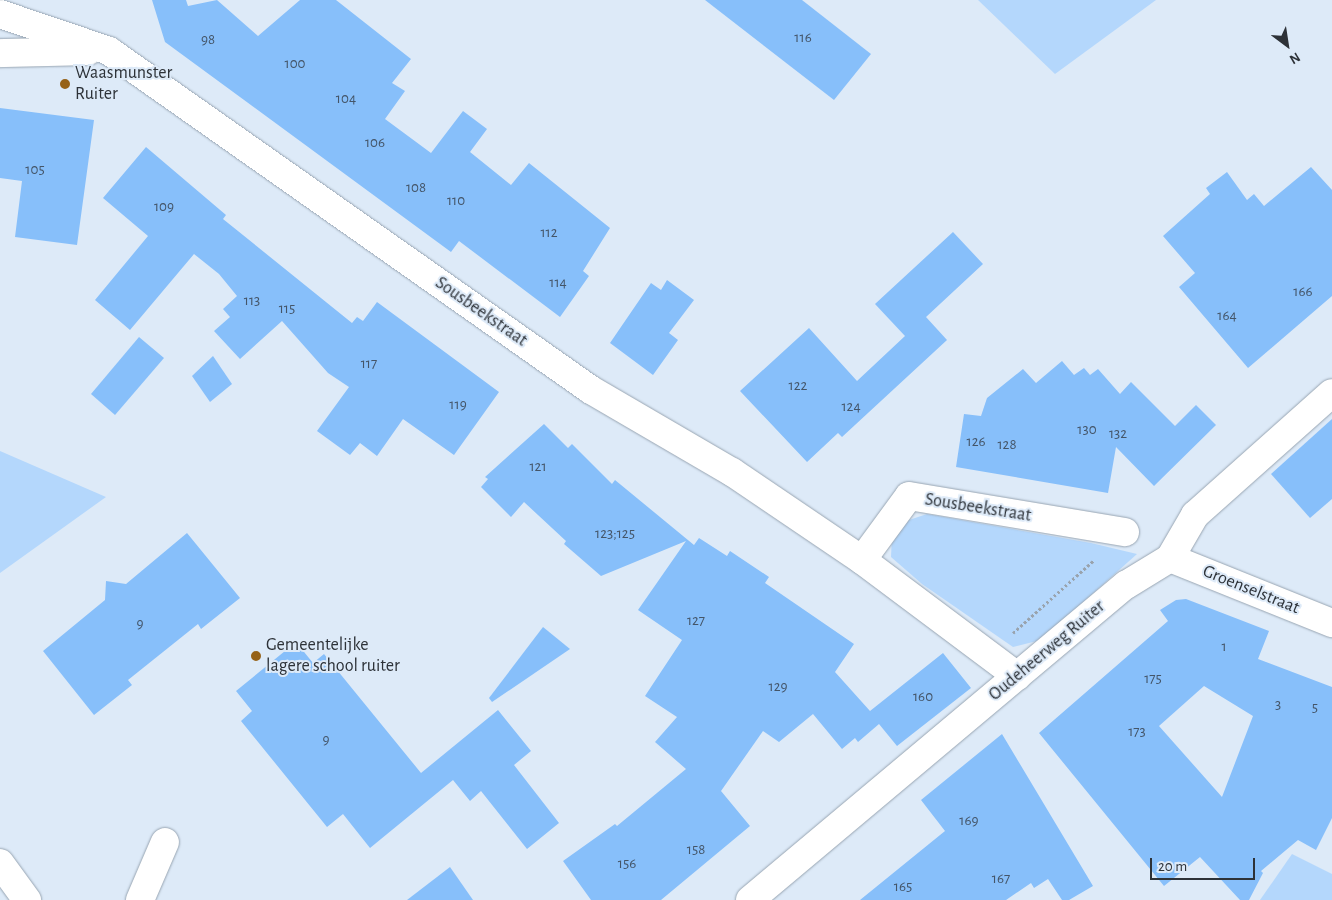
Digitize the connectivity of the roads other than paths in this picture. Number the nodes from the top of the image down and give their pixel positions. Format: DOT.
graph roads {
  1 [pos="0,14"];
  2 [pos="109,51"];
  3 [pos="0,53"];
  4 [pos="1332,393"];
  5 [pos="1125,532"];
  6 [pos="1170,558"];
  7 [pos="862,560"];
  8 [pos="1332,623"];
  9 [pos="1017,676"];
  10 [pos="165,842"];
  11 [pos="0,863"];
  12 [pos="27,900"];
  13 [pos="140,900"];
  14 [pos="750,900"];
  1 -- 2 [label="street, Sousbeekstraat"];
  2 -- 3 [label="street"];
  2 -- 7 [label="street, Sousbeekstraat"];
  4 -- 6 [label="street, Oudeheerweg Ruiter"];
  5 -- 7 [label="street, Sousbeekstraat"];
  6 -- 8 [label="street, Groenselstraat"];
  6 -- 9 [label="street, Oudeheerweg Ruiter"];
  7 -- 9 [label="street, Sousbeekstraat"];
  9 -- 14 [label="street, Oudeheerweg Ruiter"];
  10 -- 13 [label="street"];
  11 -- 12 [label="street"];
}
